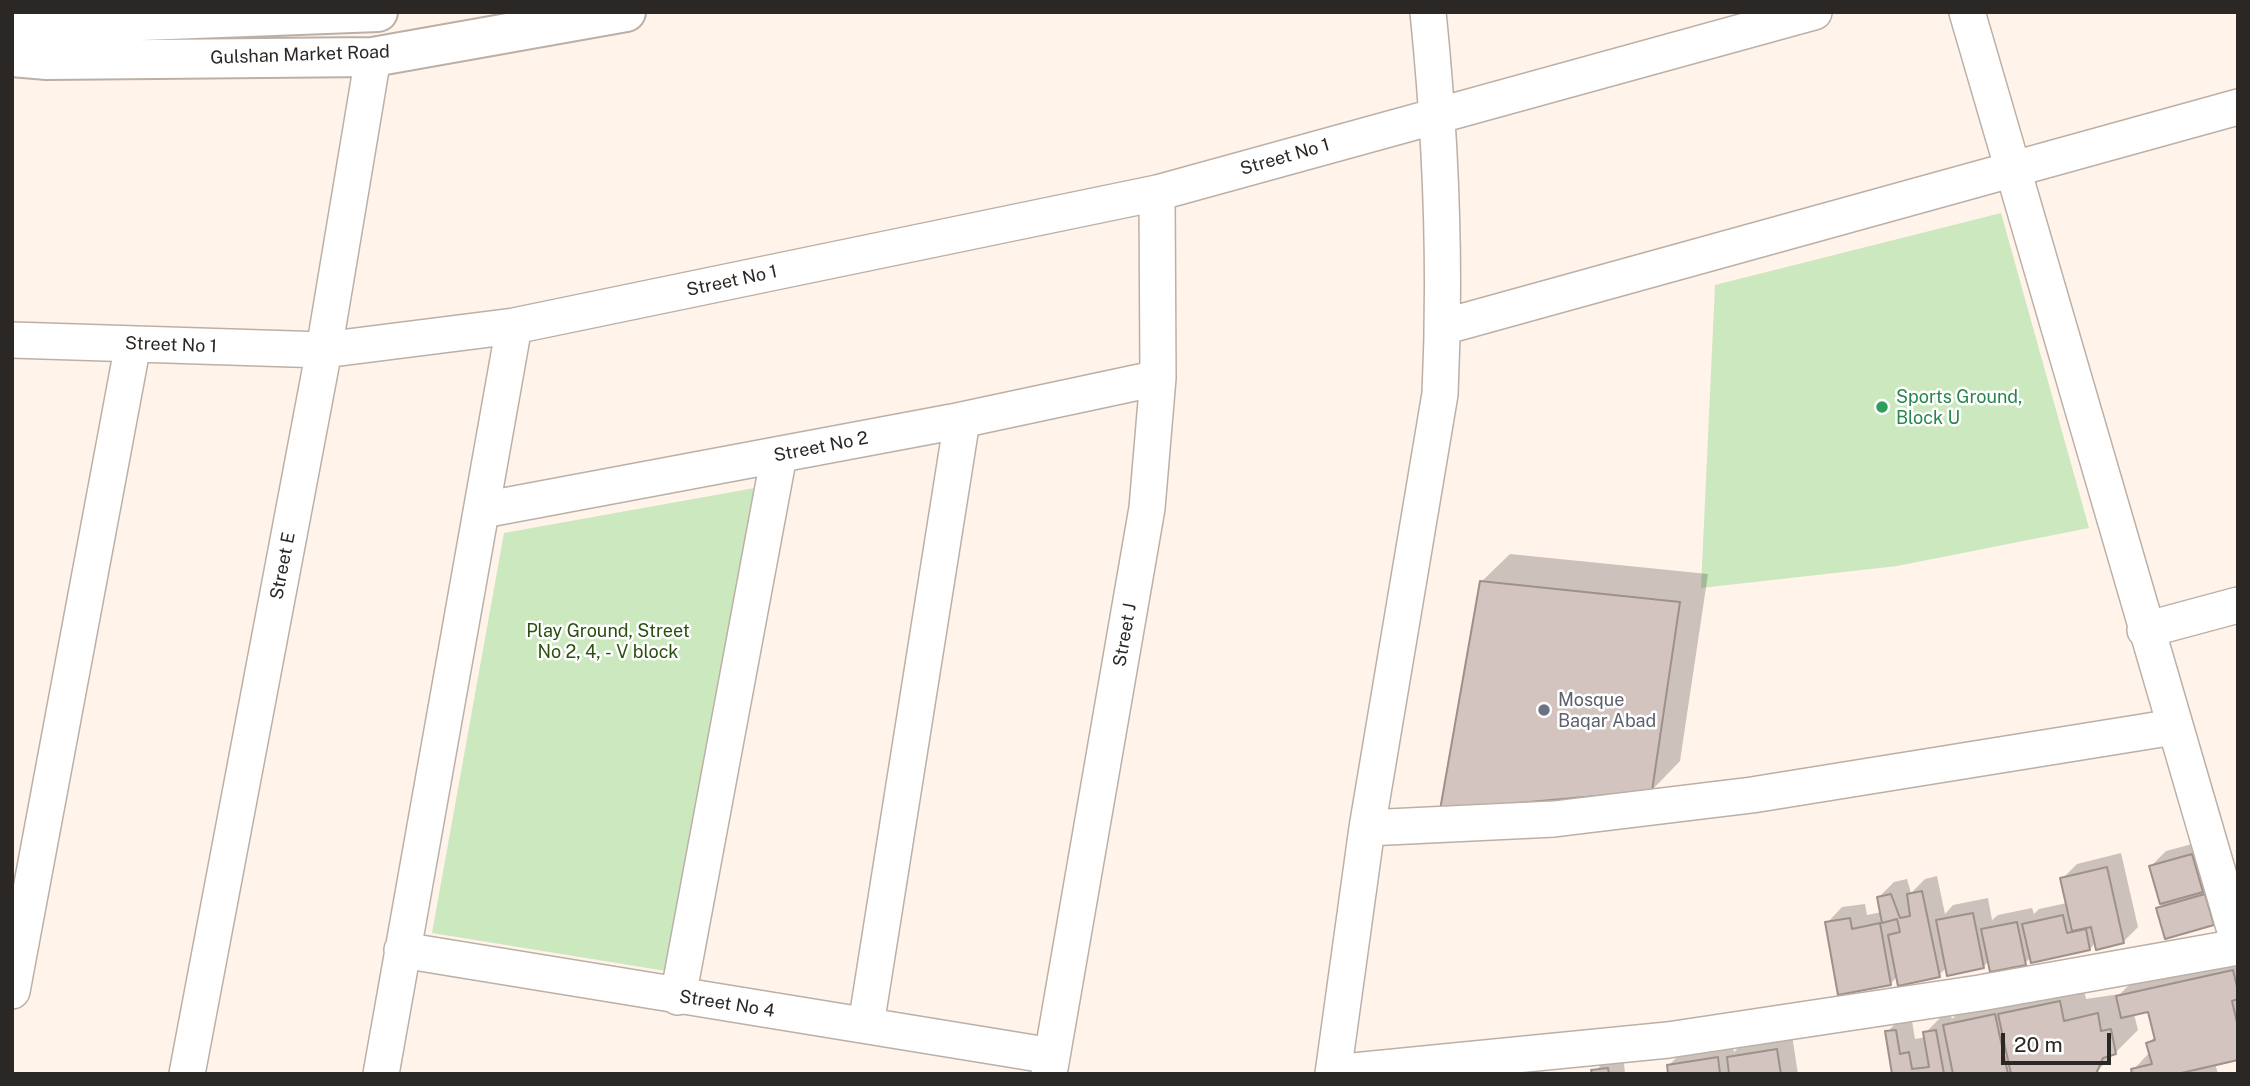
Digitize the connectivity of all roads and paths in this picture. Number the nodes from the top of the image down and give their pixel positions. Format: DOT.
graph roads {
  1 [pos="378,12"];
  2 [pos="626,12"];
  3 [pos="1428,12"];
  4 [pos="1814,12"];
  5 [pos="1967,12"];
  6 [pos="12,26"];
  7 [pos="12,57"];
  8 [pos="373,57"];
  9 [pos="2238,107"];
  10 [pos="1438,114"];
  11 [pos="2013,168"];
  12 [pos="1157,192"];
  13 [pos="514,326"];
  14 [pos="1443,327"];
  15 [pos="12,340"];
  16 [pos="133,344"];
  17 [pos="324,350"];
  18 [pos="1158,378"];
  19 [pos="962,420"];
  20 [pos="779,455"];
  21 [pos="483,510"];
  22 [pos="2238,605"];
  23 [pos="2145,630"];
  24 [pos="2174,727"];
  25 [pos="1367,828"];
  26 [pos="2238,944"];
  27 [pos="402,950"];
  28 [pos="12,991"];
  29 [pos="678,997"];
  30 [pos="866,1025"];
  31 [pos="1051,1065"];
  32 [pos="187,1074"];
  33 [pos="381,1074"];
  34 [pos="1333,1074"];
  1 -- 6 [label="main road"];
  2 -- 8 [label="main road, Gulshan Market Road"];
  3 -- 10 [label="street"];
  4 -- 10 [label="street, Street No 1"];
  5 -- 11 [label="street"];
  7 -- 8 [label="main road, Gulshan Market Road"];
  8 -- 17 [label="street, Street E"];
  9 -- 11 [label="street"];
  10 -- 12 [label="street, Street No 1"];
  10 -- 14 [label="street"];
  11 -- 14 [label="street"];
  11 -- 23 [label="street"];
  12 -- 13 [label="street, Street No 1"];
  12 -- 18 [label="street, Street J"];
  13 -- 17 [label="street, Street No 1"];
  13 -- 21 [label="street"];
  14 -- 25 [label="street"];
  15 -- 16 [label="street, Street No 1"];
  16 -- 17 [label="street, Street No 1"];
  16 -- 28 [label="street"];
  17 -- 32 [label="street, Street E"];
  18 -- 19 [label="street, Street No 2"];
  18 -- 31 [label="street, Street J"];
  19 -- 20 [label="street, Street No 2"];
  19 -- 30 [label="street"];
  20 -- 21 [label="street, Street No 2"];
  20 -- 29 [label="street"];
  21 -- 27 [label="street"];
  22 -- 23 [label="street"];
  23 -- 24 [label="street"];
  24 -- 25 [label="street"];
  24 -- 26 [label="street"];
  25 -- 34 [label="street"];
  26 -- 34 [label="street"];
  27 -- 29 [label="street, Street No 4"];
  27 -- 33 [label="street"];
  29 -- 30 [label="street, Street No 4"];
  30 -- 31 [label="street, Street No 4"];
}
